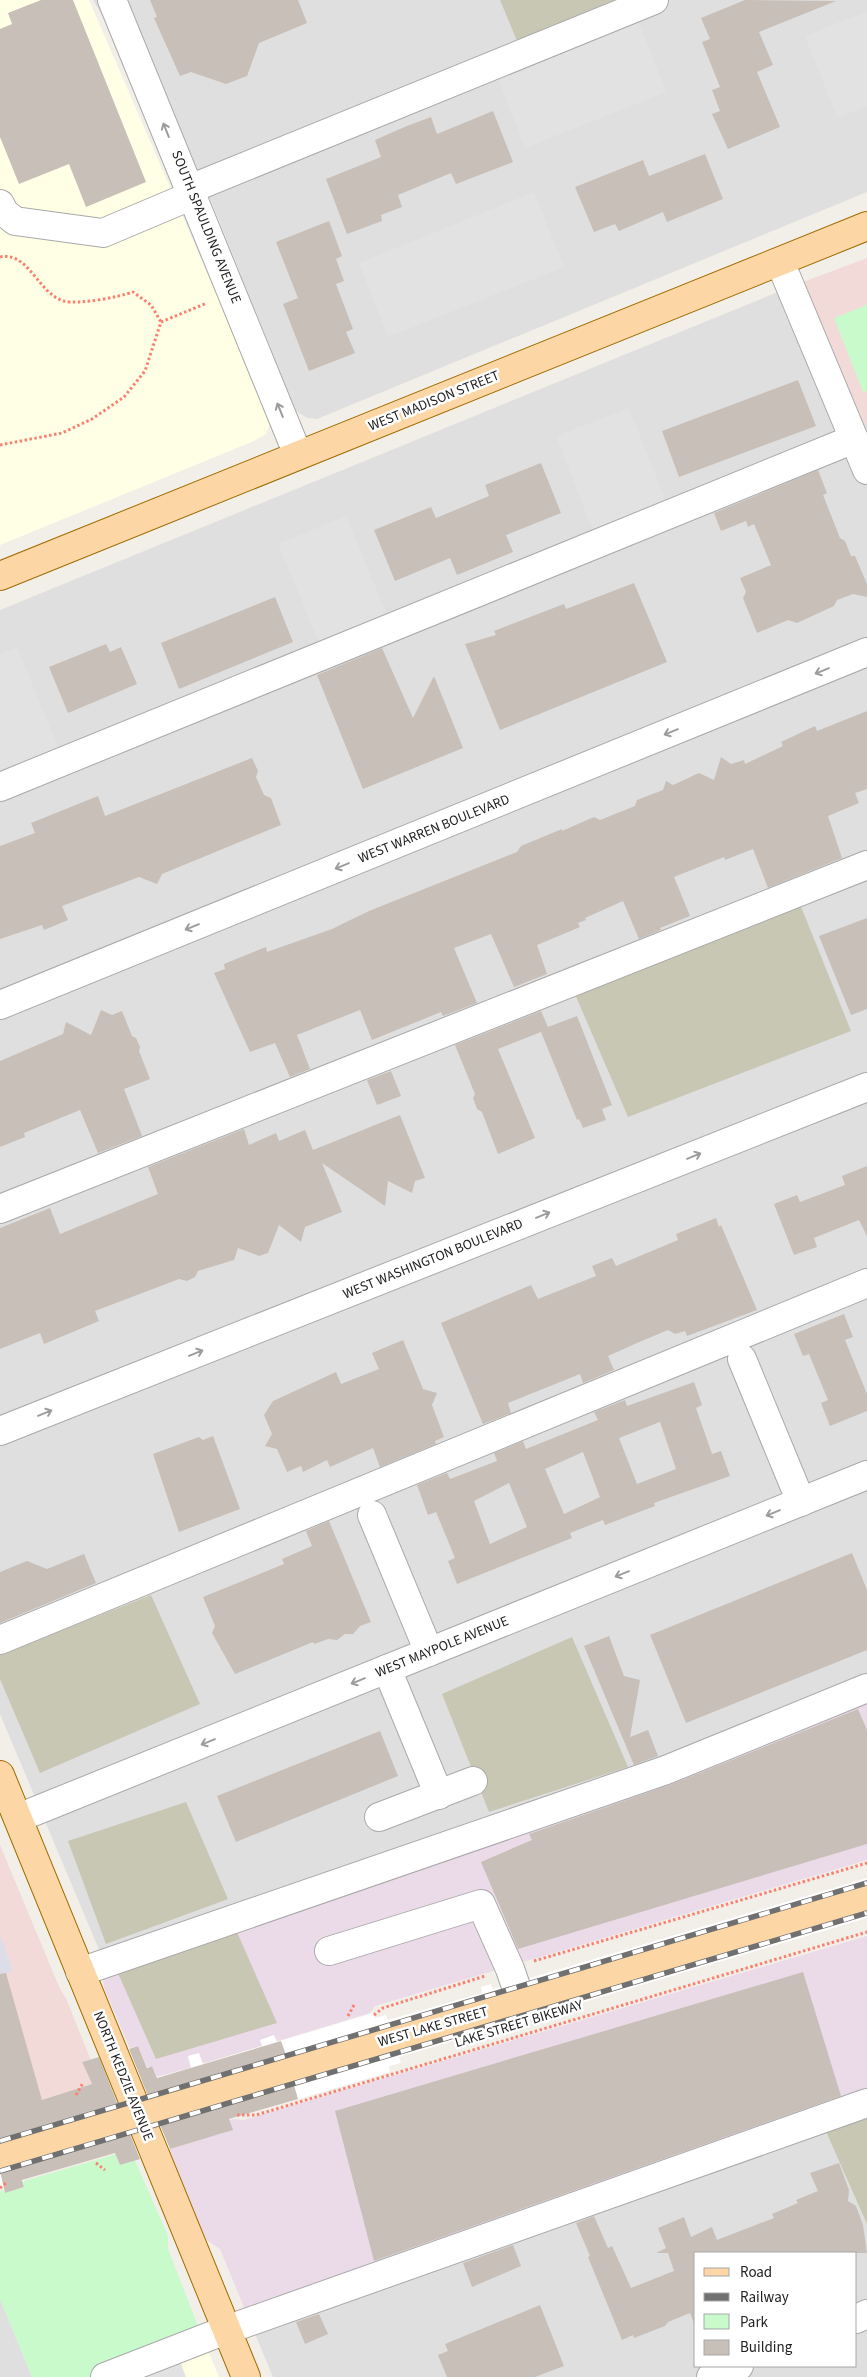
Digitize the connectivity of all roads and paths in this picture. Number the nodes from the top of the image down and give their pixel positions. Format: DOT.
graph roads {
  1 [pos="112,0"];
  2 [pos="654,0"];
  3 [pos="192,192"];
  4 [pos="0,204"];
  5 [pos="867,226"];
  6 [pos="0,257"];
  7 [pos="780,262"];
  8 [pos="215,300"];
  9 [pos="160,322"];
  10 [pos="857,431"];
  11 [pos="0,445"];
  12 [pos="298,455"];
  13 [pos="867,470"];
  14 [pos="0,576"];
  15 [pos="867,652"];
  16 [pos="0,787"];
  17 [pos="867,865"];
  18 [pos="0,1005"];
  19 [pos="867,1087"];
  20 [pos="0,1208"];
  21 [pos="867,1283"];
  22 [pos="742,1359"];
  23 [pos="0,1431"];
  24 [pos="867,1475"];
  25 [pos="801,1502"];
  26 [pos="372,1515"];
  27 [pos="0,1640"];
  28 [pos="429,1652"];
  29 [pos="387,1669"];
  30 [pos="867,1688"];
  31 [pos="472,1781"];
  32 [pos="439,1795"];
  33 [pos="6,1796"];
  34 [pos="379,1817"];
  35 [pos="867,1898"];
  36 [pos="867,1932"];
  37 [pos="329,1951"];
  38 [pos="80,1972"];
  39 [pos="521,2001"];
  40 [pos="355,2004"];
  41 [pos="348,2016"];
  42 [pos="83,2082"];
  43 [pos="76,2095"];
  44 [pos="867,2103"];
  45 [pos="138,2115"];
  46 [pos="234,2115"];
  47 [pos="0,2156"];
  48 [pos="96,2163"];
  49 [pos="105,2170"];
  50 [pos="226,2330"];
  51 [pos="736,2367"];
  52 [pos="105,2377"];
  53 [pos="246,2377"];
  54 [pos="711,2377"];
  3 -- 1 [label="street, SOUTH SPAULDING AVENUE, one-way"];
  2 -- 3 [label="street"];
  3 -- 4 [label="street"];
  12 -- 3 [label="street, SOUTH SPAULDING AVENUE, one-way"];
  5 -- 7 [label="main road, WEST MADISON STREET"];
  6 -- 9 [label="path"];
  7 -- 10 [label="street"];
  7 -- 12 [label="main road, WEST MADISON STREET"];
  8 -- 9 [label="path"];
  9 -- 11 [label="path"];
  10 -- 13 [label="street"];
  10 -- 16 [label="street"];
  12 -- 14 [label="main road, WEST MADISON STREET"];
  15 -- 18 [label="street, WEST WARREN BOULEVARD, one-way"];
  17 -- 20 [label="street"];
  23 -- 19 [label="street, WEST WASHINGTON BOULEVARD, one-way"];
  21 -- 27 [label="street"];
  22 -- 25 [label="street"];
  24 -- 25 [label="street, WEST MAYPOLE AVENUE"];
  25 -- 28 [label="street, WEST MAYPOLE AVENUE, one-way"];
  26 -- 28 [label="street"];
  28 -- 29 [label="street, WEST MAYPOLE AVENUE"];
  29 -- 32 [label="street"];
  29 -- 33 [label="street, WEST MAYPOLE AVENUE, one-way"];
  30 -- 38 [label="street"];
  31 -- 32 [label="street"];
  32 -- 34 [label="street"];
  33 -- 38 [label="main road, NORTH KEDZIE AVENUE"];
  35 -- 39 [label="main road, WEST LAKE STREET"];
  36 -- 46 [label="path, LAKE STREET BIKEWAY"];
  37 -- 39 [label="street"];
  38 -- 45 [label="main road, NORTH KEDZIE AVENUE"];
  39 -- 45 [label="main road, WEST LAKE STREET"];
  40 -- 41 [label="path"];
  42 -- 43 [label="path"];
  44 -- 50 [label="street"];
  45 -- 47 [label="main road, WEST LAKE STREET"];
  45 -- 50 [label="main road, NORTH KEDZIE AVENUE"];
  48 -- 49 [label="path"];
  50 -- 52 [label="street"];
  50 -- 53 [label="main road, NORTH KEDZIE AVENUE"];
  51 -- 54 [label="street"];
}
